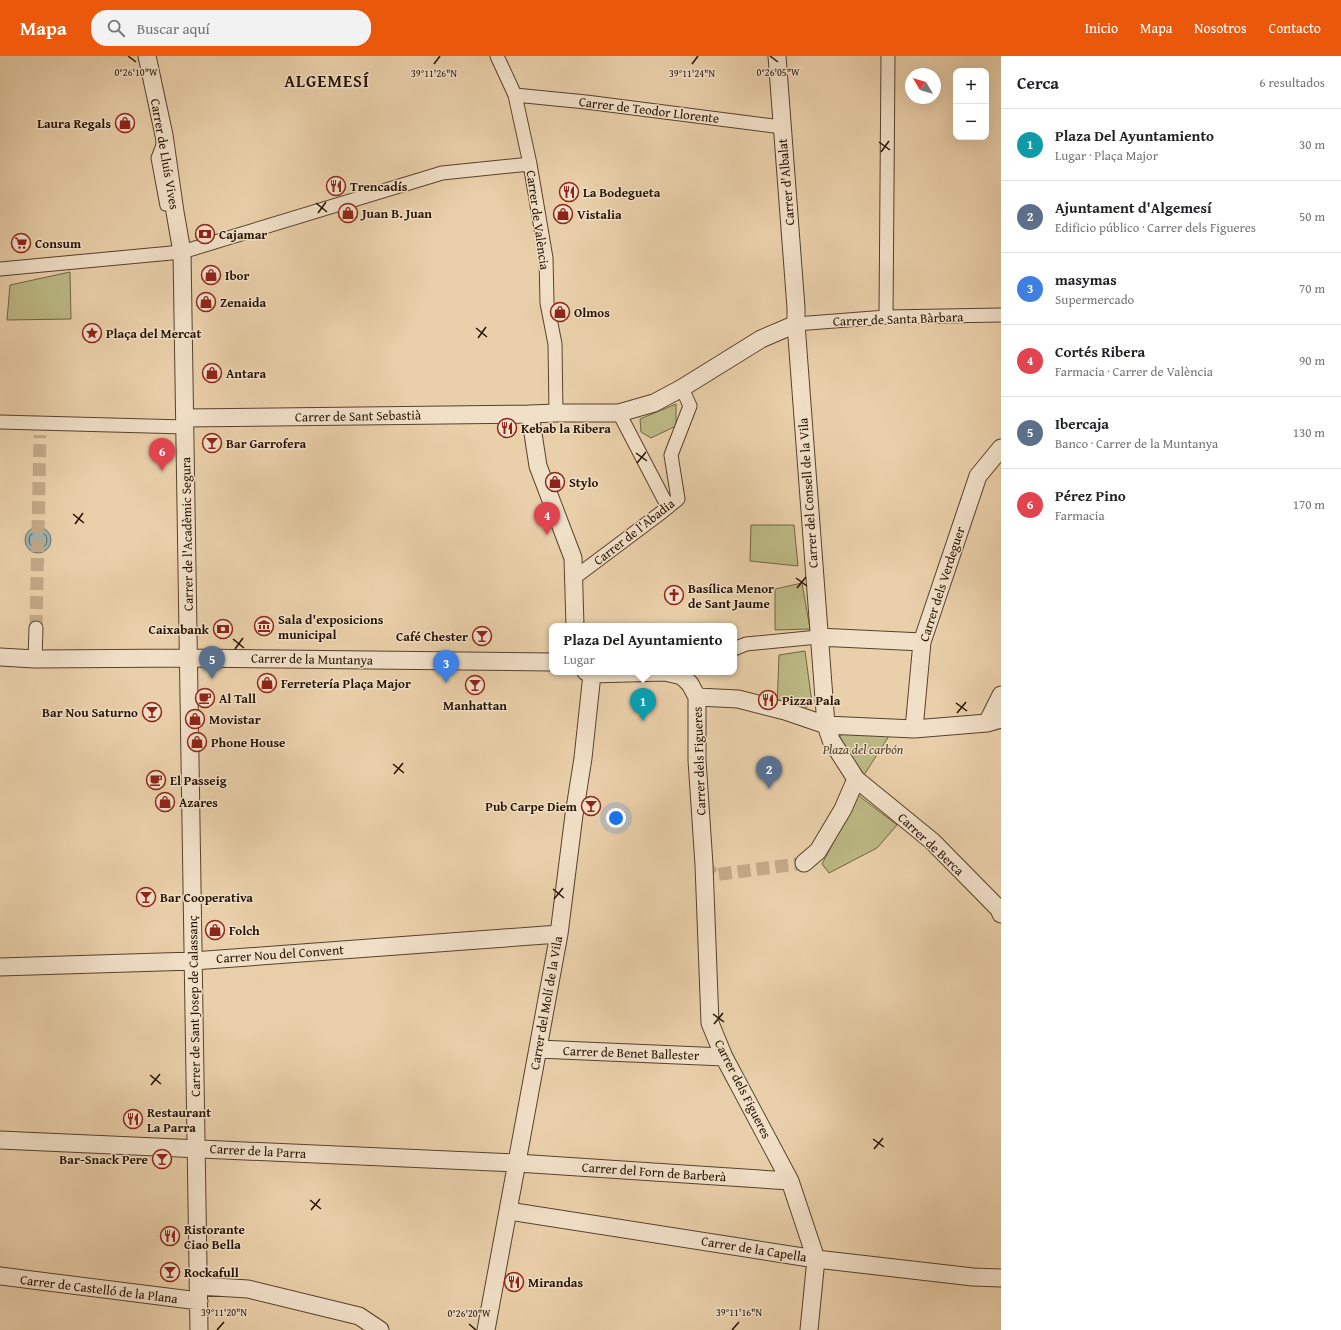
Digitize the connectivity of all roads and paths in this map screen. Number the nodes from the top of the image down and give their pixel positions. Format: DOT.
graph roads {
  1 [pos="146,56"];
  2 [pos="497,56"];
  3 [pos="777,56"];
  4 [pos="888,56"];
  5 [pos="515,95"];
  6 [pos="782,127"];
  7 [pos="164,135"];
  8 [pos="530,164"];
  9 [pos="165,206"];
  10 [pos="182,252"];
  11 [pos="0,269"];
  12 [pos="1001,315"];
  13 [pos="796,316"];
  14 [pos="886,318"];
  15 [pos="682,388"];
  16 [pos="556,413"];
  17 [pos="619,413"];
  18 [pos="530,414"];
  19 [pos="0,422"];
  20 [pos="185,426"];
  21 [pos="1001,448"];
  22 [pos="668,507"];
  23 [pos="574,578"];
  24 [pos="575,623"];
  25 [pos="36,628"];
  26 [pos="818,637"];
  27 [pos="922,642"];
  28 [pos="737,648"];
  29 [pos="0,657"];
  30 [pos="189,658"];
  31 [pos="35,659"];
  32 [pos="549,662"];
  33 [pos="589,675"];
  34 [pos="678,675"];
  35 [pos="689,676"];
  36 [pos="1001,695"];
  37 [pos="697,697"];
  38 [pos="994,721"];
  39 [pos="826,725"];
  40 [pos="914,729"];
  41 [pos="856,779"];
  42 [pos="804,863"];
  43 [pos="1001,914"];
  44 [pos="559,934"];
  45 [pos="193,961"];
  46 [pos="0,967"];
  47 [pos="538,1049"];
  48 [pos="724,1057"];
  49 [pos="0,1140"];
  50 [pos="196,1148"];
  51 [pos="517,1162"];
  52 [pos="790,1182"];
  53 [pos="508,1211"];
  54 [pos="816,1259"];
  55 [pos="0,1276"];
  56 [pos="1001,1278"];
  57 [pos="198,1294"];
  58 [pos="199,1330"];
  59 [pos="380,1330"];
  60 [pos="486,1330"];
  61 [pos="809,1330"];
  1 -- 7 [label="street, Carrer de Lluís Vives"];
  2 -- 5 [label="street, Carrer de València"];
  3 -- 6 [label="street, Carrer d'Albalat"];
  4 -- 14 [label="street"];
  5 -- 6 [label="street, Carrer de Teodor Llorente"];
  5 -- 8 [label="street, Carrer de València"];
  6 -- 13 [label="street, Carrer d'Albalat"];
  7 -- 9 [label="lane"];
  7 -- 10 [label="street, Carrer de Lluís Vives"];
  8 -- 10 [label="street"];
  8 -- 16 [label="street, Carrer de València"];
  10 -- 11 [label="street"];
  10 -- 20 [label="street"];
  12 -- 14 [label="street, Carrer de Santa Bàrbara"];
  13 -- 14 [label="street, Carrer de Santa Bàrbara"];
  13 -- 15 [label="street, Carrer de Sant Sebastià"];
  13 -- 26 [label="street, Carrer del Consell de la Vila"];
  15 -- 17 [label="street, Carrer de Sant Sebastià"];
  15 -- 22 [label="street, Carrer de l'Abadia"];
  16 -- 17 [label="street, Carrer de Sant Sebastià"];
  16 -- 18 [label="street, Carrer de Sant Sebastià"];
  17 -- 22 [label="street"];
  18 -- 20 [label="street, Carrer de Sant Sebastià"];
  18 -- 23 [label="street"];
  19 -- 20 [label="street"];
  20 -- 30 [label="street, Carrer de l'Acadèmic Segura"];
  21 -- 27 [label="street, Carrer dels Verdeguer"];
  22 -- 23 [label="street, Carrer de l'Abadia"];
  23 -- 24 [label="street"];
  25 -- 31 [label="street"];
  26 -- 27 [label="street"];
  26 -- 28 [label="street"];
  26 -- 39 [label="street, Carrer del Consell de la Vila"];
  27 -- 40 [label="street, Carrer dels Verdeguer"];
  29 -- 31 [label="street, Carrer de la Muntanya"];
  30 -- 31 [label="street, Carrer de la Muntanya"];
  30 -- 32 [label="street, Carrer de la Muntanya"];
  30 -- 45 [label="street, Carrer de Sant Josep de Calassanç"];
  33 -- 44 [label="street, Carrer del Molí de la Vila"];
  34 -- 35 [label="street"];
  35 -- 37 [label="street"];
  36 -- 38 [label="street"];
  37 -- 39 [label="street"];
  37 -- 48 [label="street, Carrer dels Figueres"];
  38 -- 40 [label="street"];
  39 -- 40 [label="street"];
  39 -- 41 [label="street, Carrer de Berca"];
  41 -- 42 [label="street"];
  41 -- 43 [label="street, Carrer de Berca"];
  44 -- 45 [label="street, Carrer Nou del Convent"];
  44 -- 47 [label="street, Carrer del Molí de la Vila"];
  45 -- 46 [label="street, Carrer Nou del Convent"];
  45 -- 50 [label="street, Carrer de Sant Josep de Calassanç"];
  47 -- 48 [label="street, Carrer de Benet Ballester"];
  47 -- 51 [label="street, Carrer del Molí de la Vila"];
  48 -- 52 [label="street, Carrer dels Figueres"];
  49 -- 50 [label="street, Carrer de la Parra"];
  50 -- 51 [label="street, Carrer de la Parra"];
  50 -- 57 [label="street, Carrer de Sant Josep de Calassanç"];
  51 -- 52 [label="street, Carrer del Forn de Barberà"];
  51 -- 53 [label="street, Carrer del Molí de la Vila"];
  52 -- 54 [label="street, Carrer dels Figueres"];
  53 -- 54 [label="street, Carrer de la Capella"];
  53 -- 60 [label="street, Carrer del Molí de la Vila"];
  54 -- 56 [label="street, Carrer de la Capella"];
  54 -- 61 [label="street, Carrer dels Figueres"];
  55 -- 57 [label="street, Carrer de Castelló de la Plana"];
  57 -- 58 [label="street, Carrer de Sant Josep de Calassanç"];
  57 -- 59 [label="street, Carrer de Castelló de la Plana"];
}
